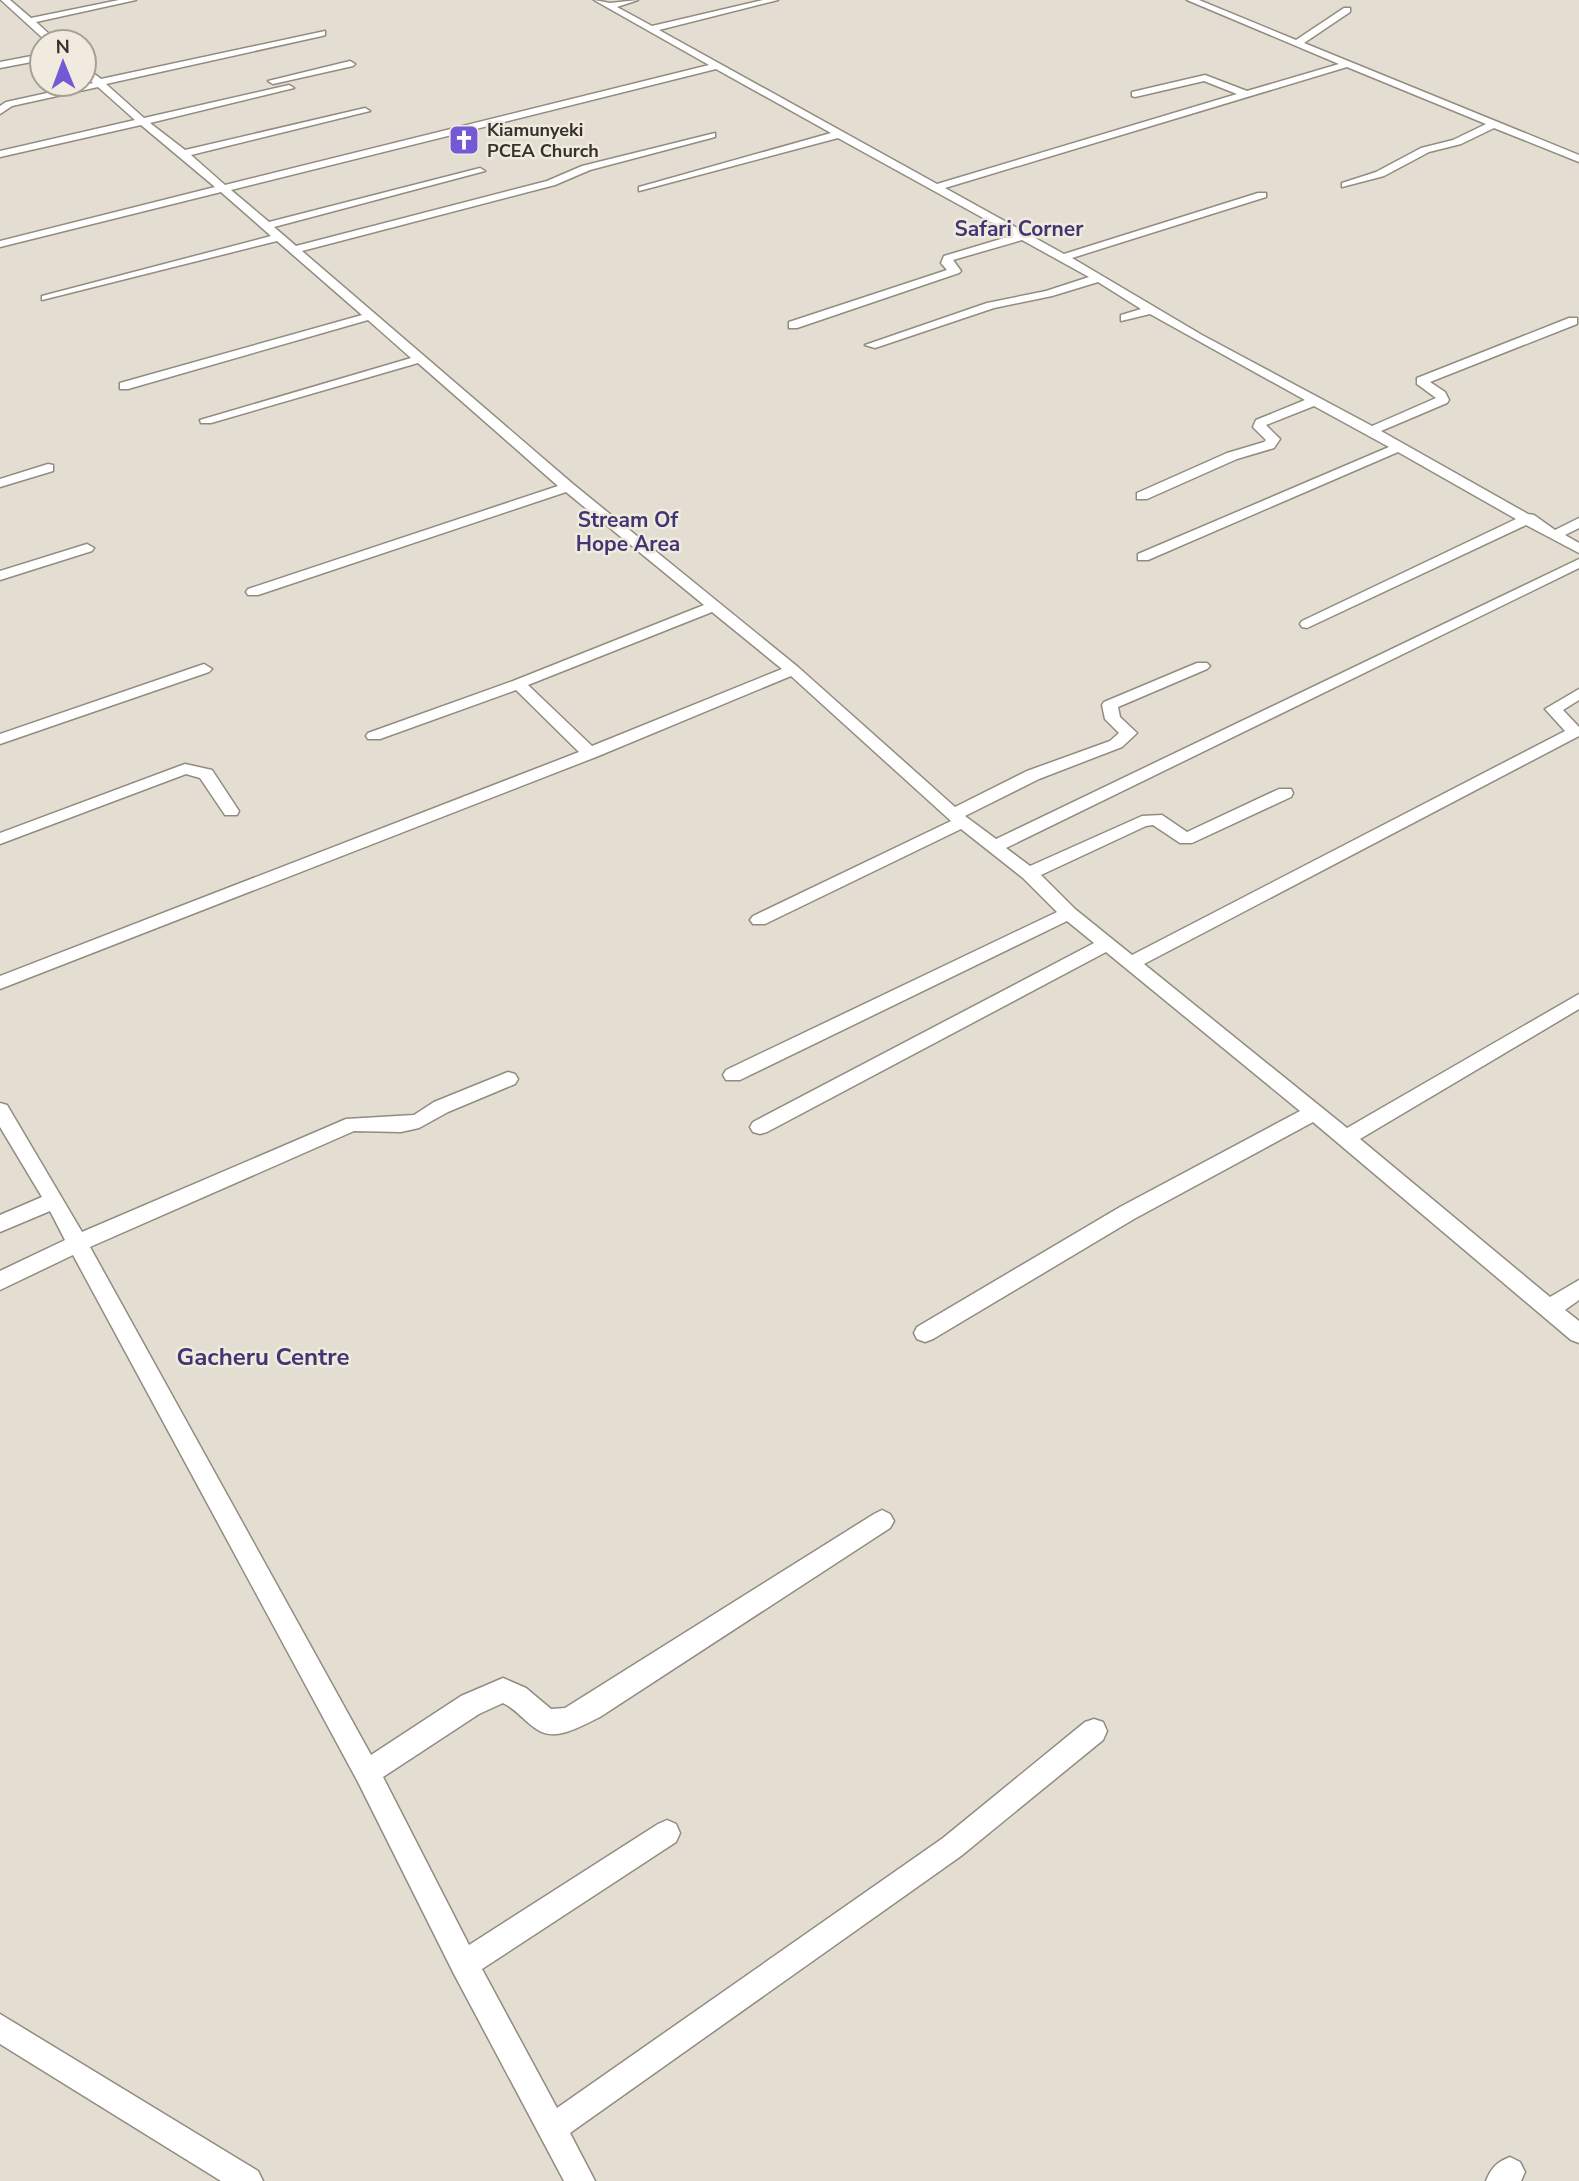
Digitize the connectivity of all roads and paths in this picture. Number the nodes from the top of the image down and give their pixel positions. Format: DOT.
graph roads {
  1 [pos="5,0"];
  2 [pos="132,0"];
  3 [pos="634,0"];
  4 [pos="774,0"];
  5 [pos="1191,0"];
  6 [pos="604,3"];
  7 [pos="1347,10"];
  8 [pos="28,21"];
  9 [pos="36,28"];
  10 [pos="651,29"];
  11 [pos="323,33"];
  12 [pos="1297,43"];
  13 [pos="28,60"];
  14 [pos="350,64"];
  15 [pos="1349,64"];
  16 [pos="0,65"];
  17 [pos="717,66"];
  18 [pos="100,83"];
  19 [pos="289,88"];
  20 [pos="1135,94"];
  21 [pos="1247,94"];
  22 [pos="0,111"];
  23 [pos="365,111"];
  24 [pos="132,113"];
  25 [pos="144,121"];
  26 [pos="1494,124"];
  27 [pos="839,134"];
  28 [pos="711,135"];
  29 [pos="0,154"];
  30 [pos="183,154"];
  31 [pos="1579,159"];
  32 [pos="480,171"];
  33 [pos="1346,185"];
  34 [pos="223,188"];
  35 [pos="935,188"];
  36 [pos="643,189"];
  37 [pos="1262,195"];
  38 [pos="267,226"];
  39 [pos="1023,236"];
  40 [pos="278,237"];
  41 [pos="0,244"];
  42 [pos="294,250"];
  43 [pos="1062,258"];
  44 [pos="1099,278"];
  45 [pos="46,298"];
  46 [pos="1149,310"];
  47 [pos="371,316"];
  48 [pos="1125,318"];
  49 [pos="1573,321"];
  50 [pos="793,325"];
  51 [pos="871,345"];
  52 [pos="420,359"];
  53 [pos="124,386"];
  54 [pos="1314,401"];
  55 [pos="206,420"];
  56 [pos="1371,431"];
  57 [pos="1399,447"];
  58 [pos="48,468"];
  59 [pos="0,484"];
  60 [pos="568,487"];
  61 [pos="1142,496"];
  62 [pos="1529,518"];
  63 [pos="1579,522"];
  64 [pos="1555,535"];
  65 [pos="87,548"];
  66 [pos="1579,549"];
  67 [pos="1143,557"];
  68 [pos="1579,563"];
  69 [pos="0,576"];
  70 [pos="253,592"];
  71 [pos="713,606"];
  72 [pos="1307,624"];
  73 [pos="1202,666"];
  74 [pos="204,669"];
  75 [pos="793,670"];
  76 [pos="518,684"];
  77 [pos="1579,694"];
  78 [pos="374,736"];
  79 [pos="0,739"];
  80 [pos="590,753"];
  81 [pos="1285,793"];
  82 [pos="231,811"];
  83 [pos="959,818"];
  84 [pos="0,839"];
  85 [pos="994,847"];
  86 [pos="1029,874"];
  87 [pos="1069,913"];
  88 [pos="759,920"];
  89 [pos="1107,944"];
  90 [pos="1131,963"];
  91 [pos="0,984"];
  92 [pos="1579,1001"];
  93 [pos="733,1075"];
  94 [pos="508,1079"];
  95 [pos="0,1110"];
  96 [pos="1315,1112"];
  97 [pos="760,1127"];
  98 [pos="1346,1138"];
  99 [pos="54,1200"];
  100 [pos="0,1224"];
  101 [pos="78,1242"];
  102 [pos="0,1281"];
  103 [pos="1579,1289"];
  104 [pos="1550,1309"];
  105 [pos="925,1333"];
  106 [pos="1579,1334"];
  107 [pos="882,1521"];
  108 [pos="1094,1731"];
  109 [pos="367,1773"];
  110 [pos="667,1833"];
  111 [pos="464,1964"];
  112 [pos="0,2028"];
  113 [pos="551,2129"];
  114 [pos="248,2181"];
  115 [pos="580,2181"];
  1 -- 8 [label="street"];
  2 -- 8 [label="street"];
  3 -- 6 [label="street"];
  4 -- 10 [label="street"];
  5 -- 12 [label="street"];
  6 -- 10 [label="street"];
  7 -- 12 [label="street"];
  8 -- 9 [label="street"];
  10 -- 17 [label="street"];
  11 -- 18 [label="street"];
  12 -- 15 [label="street"];
  13 -- 16 [label="street"];
  14 -- 24 [label="street"];
  15 -- 21 [label="street"];
  15 -- 26 [label="street"];
  17 -- 27 [label="street"];
  17 -- 34 [label="street"];
  18 -- 22 [label="street"];
  18 -- 24 [label="street"];
  19 -- 25 [label="street"];
  20 -- 21 [label="street"];
  21 -- 35 [label="street"];
  23 -- 30 [label="street"];
  24 -- 25 [label="street"];
  25 -- 29 [label="street"];
  25 -- 30 [label="street"];
  26 -- 31 [label="street"];
  26 -- 33 [label="street"];
  27 -- 35 [label="street"];
  27 -- 36 [label="street"];
  28 -- 42 [label="street"];
  30 -- 34 [label="street"];
  32 -- 38 [label="street"];
  34 -- 38 [label="street"];
  34 -- 41 [label="street"];
  35 -- 39 [label="street"];
  37 -- 43 [label="street"];
  38 -- 40 [label="street"];
  39 -- 43 [label="street"];
  39 -- 50 [label="street"];
  40 -- 42 [label="street"];
  40 -- 45 [label="street"];
  42 -- 47 [label="street"];
  43 -- 44 [label="street"];
  44 -- 46 [label="street"];
  44 -- 51 [label="street"];
  46 -- 48 [label="street"];
  46 -- 54 [label="street"];
  47 -- 52 [label="street"];
  47 -- 53 [label="street"];
  49 -- 56 [label="street"];
  52 -- 55 [label="street"];
  52 -- 60 [label="street"];
  54 -- 56 [label="street"];
  54 -- 61 [label="street"];
  56 -- 57 [label="street"];
  57 -- 62 [label="street"];
  57 -- 67 [label="street"];
  58 -- 59 [label="street"];
  60 -- 70 [label="street"];
  60 -- 71 [label="street"];
  62 -- 64 [label="street"];
  62 -- 72 [label="street"];
  63 -- 64 [label="street"];
  64 -- 66 [label="street"];
  65 -- 69 [label="street"];
  68 -- 85 [label="street"];
  71 -- 75 [label="street"];
  71 -- 76 [label="street"];
  73 -- 83 [label="street"];
  74 -- 79 [label="street"];
  75 -- 80 [label="street"];
  75 -- 83 [label="street"];
  76 -- 78 [label="street"];
  76 -- 80 [label="street"];
  77 -- 90 [label="street"];
  80 -- 91 [label="street"];
  81 -- 86 [label="street"];
  82 -- 84 [label="street"];
  83 -- 85 [label="street"];
  83 -- 88 [label="street"];
  85 -- 86 [label="street"];
  86 -- 87 [label="street"];
  87 -- 89 [label="street"];
  87 -- 93 [label="street"];
  89 -- 90 [label="street"];
  89 -- 97 [label="street"];
  90 -- 96 [label="street"];
  92 -- 98 [label="street"];
  94 -- 101 [label="street"];
  95 -- 99 [label="street"];
  96 -- 98 [label="street"];
  96 -- 105 [label="street"];
  98 -- 104 [label="street"];
  99 -- 100 [label="street"];
  99 -- 101 [label="street"];
  101 -- 102 [label="street"];
  101 -- 109 [label="street"];
  103 -- 104 [label="street"];
  104 -- 106 [label="street"];
  107 -- 109 [label="street"];
  108 -- 113 [label="street"];
  109 -- 111 [label="street"];
  110 -- 111 [label="street"];
  111 -- 113 [label="street"];
  112 -- 114 [label="street"];
  113 -- 115 [label="street"];
}
